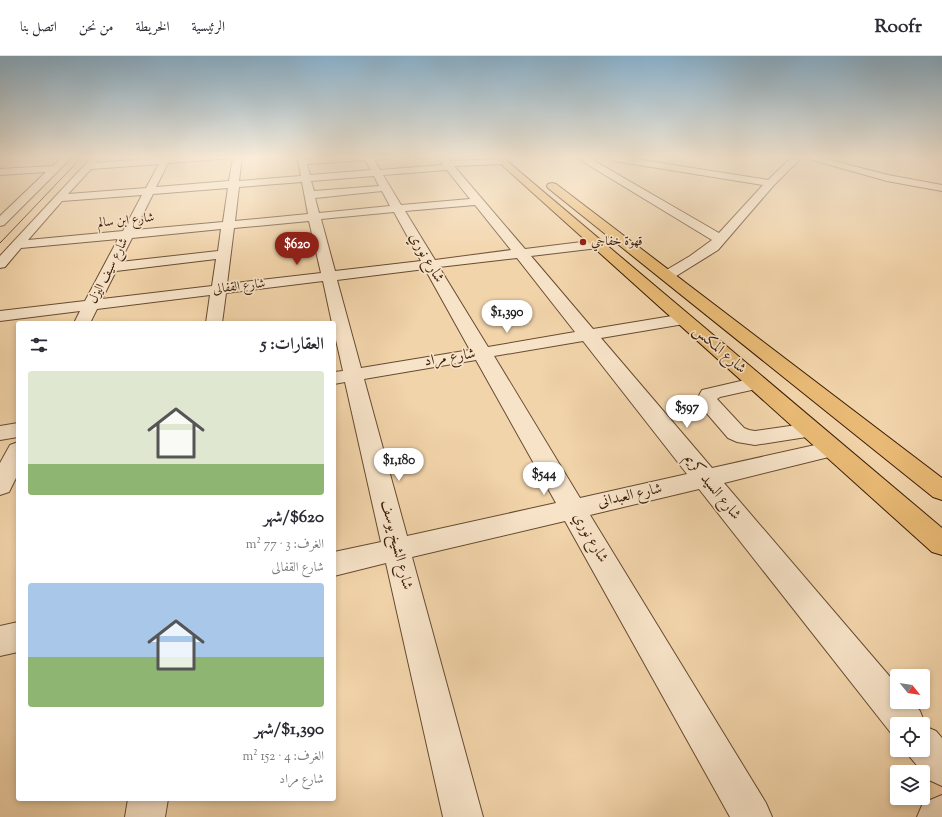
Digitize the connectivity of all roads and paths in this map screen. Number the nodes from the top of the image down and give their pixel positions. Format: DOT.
graph roads {
  1 [pos="150,191"];
  2 [pos="32,192"];
  3 [pos="65,192"];
  4 [pos="143,192"];
  5 [pos="233,192"];
  6 [pos="287,192"];
  7 [pos="309,192"];
  8 [pos="391,192"];
  9 [pos="445,192"];
  10 [pos="470,192"];
  11 [pos="541,192"];
  12 [pos="552,192"];
  13 [pos="640,192"];
  14 [pos="762,192"];
  15 [pos="59,198"];
  16 [pos="478,201"];
  17 [pos="21,202"];
  18 [pos="7,203"];
  19 [pos="0,222"];
  20 [pos="228,225"];
  21 [pos="127,234"];
  22 [pos="720,239"];
  23 [pos="598,244"];
  24 [pos="17,245"];
  25 [pos="520,253"];
  26 [pos="224,254"];
  27 [pos="0,264"];
  28 [pos="430,264"];
  29 [pos="111,267"];
  30 [pos="668,275"];
  31 [pos="329,276"];
  32 [pos="219,289"];
  33 [pos="92,304"];
  34 [pos="0,316"];
  35 [pos="684,319"];
  36 [pos="83,321"];
  37 [pos="214,321"];
  38 [pos="336,321"];
  39 [pos="336,323"];
  40 [pos="587,335"];
  41 [pos="481,353"];
  42 [pos="344,376"];
  43 [pos="758,383"];
  44 [pos="16,430"];
  45 [pos="810,430"];
  46 [pos="0,433"];
  47 [pos="833,449"];
  48 [pos="16,454"];
  49 [pos="705,478"];
  50 [pos="16,484"];
  51 [pos="0,486"];
  52 [pos="942,491"];
  53 [pos="573,509"];
  54 [pos="942,544"];
  55 [pos="397,550"];
  56 [pos="336,564"];
  57 [pos="16,637"];
  58 [pos="0,641"];
  59 [pos="901,717"];
  60 [pos="930,752"];
  61 [pos="942,767"];
  62 [pos="148,801"];
  63 [pos="942,815"];
  64 [pos="145,817"];
  65 [pos="463,817"];
  66 [pos="752,817"];
  67 [pos="937,817"];
  1 -- 21 [label="street, شارع سيف اليزل"];
  2 -- 17 [label="street"];
  3 -- 15 [label="street"];
  4 -- 15 [label="street"];
  5 -- 20 [label="street"];
  6 -- 20 [label="street, شارع ابن سالم"];
  7 -- 31 [label="street, شارع الشيخ يوسف"];
  8 -- 28 [label="street, شارع نوري"];
  9 -- 16 [label="street, شارع ابن سالم"];
  10 -- 16 [label="street, شارع السيد كريم"];
  11 -- 23 [label="main road, شارع المكس"];
  12 -- 30 [label="main road, شارع المكس"];
  13 -- 22 [label="street"];
  14 -- 22 [label="street"];
  15 -- 24 [label="street"];
  16 -- 25 [label="street, شارع السيد كريم"];
  17 -- 18 [label="street"];
  17 -- 19 [label="street"];
  20 -- 21 [label="street, شارع ابن سالم"];
  20 -- 26 [label="street"];
  21 -- 24 [label="street, شارع ابن سالم"];
  21 -- 29 [label="street, شارع سيف اليزل"];
  22 -- 30 [label="street"];
  23 -- 25 [label="street, شارع القفالى"];
  23 -- 35 [label="main road, شارع المكس"];
  24 -- 27 [label="street"];
  25 -- 28 [label="street, شارع القفالى"];
  25 -- 40 [label="street, شارع السيد كريم"];
  26 -- 29 [label="street"];
  26 -- 32 [label="street"];
  28 -- 31 [label="street, شارع القفالى"];
  28 -- 41 [label="street, شارع نوري"];
  29 -- 33 [label="street, شارع سيف اليزل"];
  30 -- 52 [label="main road, شارع المكس"];
  31 -- 32 [label="street, شارع القفالى"];
  31 -- 38 [label="street, شارع الشيخ يوسف"];
  32 -- 33 [label="street, شارع القفالى"];
  32 -- 37 [label="street"];
  33 -- 34 [label="street, شارع القفالى"];
  33 -- 36 [label="street, شارع سيف اليزل"];
  35 -- 40 [label="street, شارع مراد"];
  35 -- 43 [label="main road, شارع المكس"];
  39 -- 42 [label="street, شارع الشيخ يوسف"];
  40 -- 41 [label="street, شارع مراد"];
  40 -- 49 [label="street, شارع السيد كريم"];
  41 -- 42 [label="street, شارع مراد"];
  41 -- 53 [label="street, شارع نوري"];
  42 -- 55 [label="street, شارع الشيخ يوسف"];
  43 -- 45 [label="main road, شارع المكس"];
  43 -- 45 [label="street"];
  44 -- 46 [label="street"];
  45 -- 47 [label="main road, شارع المكس"];
  47 -- 49 [label="street, شارع العبدانى"];
  47 -- 54 [label="main road, شارع المكس"];
  48 -- 51 [label="street"];
  49 -- 53 [label="street, شارع العبدانى"];
  49 -- 59 [label="street, شارع السيد كريم"];
  50 -- 51 [label="street"];
  53 -- 55 [label="street, شارع العبدانى"];
  53 -- 66 [label="street, شارع نوري"];
  55 -- 56 [label="street, شارع العبدانى"];
  55 -- 65 [label="street, شارع الشيخ يوسف"];
  57 -- 58 [label="street"];
  60 -- 61 [label="street"];
  62 -- 64 [label="street"];
  63 -- 67 [label="street"];
}
